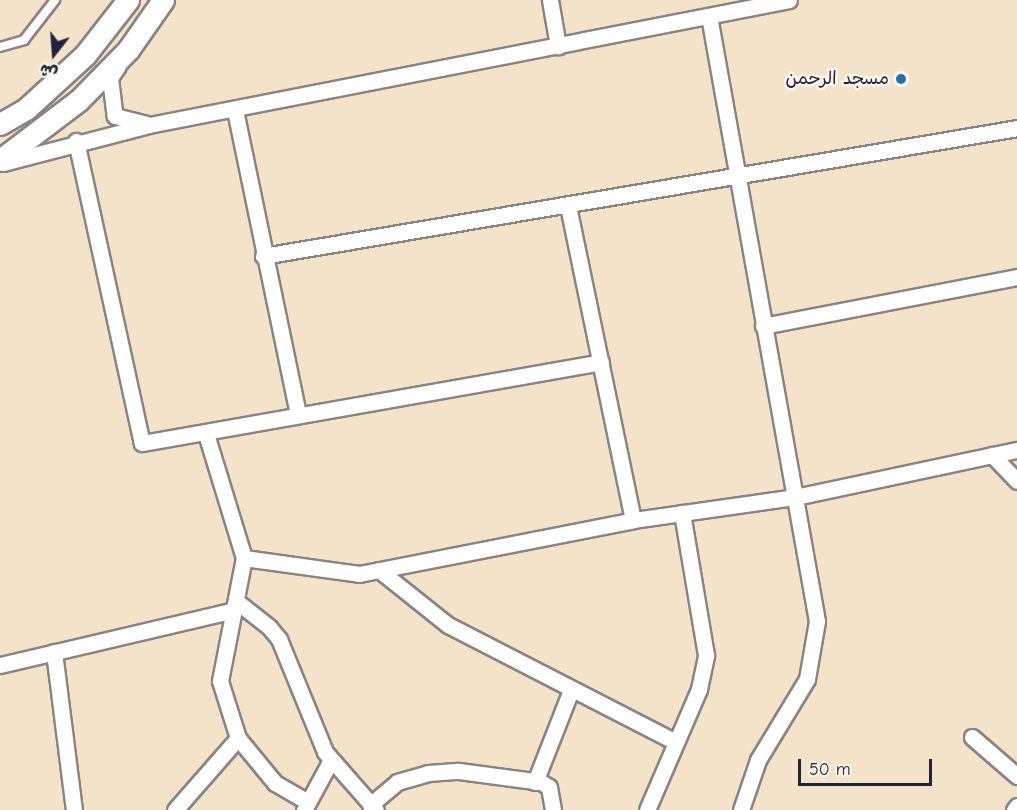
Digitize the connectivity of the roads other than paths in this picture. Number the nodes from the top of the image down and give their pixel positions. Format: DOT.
graph roads {
  1 [pos="55,0"];
  2 [pos="128,0"];
  3 [pos="163,0"];
  4 [pos="550,0"];
  5 [pos="789,0"];
  6 [pos="709,16"];
  7 [pos="558,46"];
  8 [pos="0,47"];
  9 [pos="128,50"];
  10 [pos="235,110"];
  11 [pos="0,124"];
  12 [pos="148,125"];
  13 [pos="1017,128"];
  14 [pos="76,141"];
  15 [pos="0,162"];
  16 [pos="736,176"];
  17 [pos="568,204"];
  18 [pos="263,256"];
  19 [pos="1017,277"];
  20 [pos="763,326"];
  21 [pos="600,362"];
  22 [pos="298,415"];
  23 [pos="206,435"];
  24 [pos="1017,450"];
  25 [pos="992,455"];
  26 [pos="1017,481"];
  27 [pos="795,497"];
  28 [pos="682,513"];
  29 [pos="633,520"];
  30 [pos="244,558"];
  31 [pos="379,570"];
  32 [pos="235,605"];
  33 [pos="54,652"];
  34 [pos="0,665"];
  35 [pos="571,690"];
  36 [pos="972,737"];
  37 [pos="238,738"];
  38 [pos="676,742"];
  39 [pos="331,760"];
  40 [pos="1017,776"];
  41 [pos="535,782"];
  42 [pos="306,806"];
  43 [pos="1017,806"];
  44 [pos="373,808"];
  45 [pos="74,810"];
  46 [pos="175,810"];
  47 [pos="553,810"];
  48 [pos="647,810"];
  49 [pos="741,810"];
  50 [pos="1014,810"];
  1 -- 8 [label="lane"];
  2 -- 11 [label="main road"];
  3 -- 9 [label="main road"];
  4 -- 7 [label="street"];
  5 -- 6 [label="street"];
  6 -- 7 [label="street"];
  6 -- 16 [label="street"];
  7 -- 10 [label="street"];
  9 -- 12 [label="street"];
  9 -- 15 [label="main road"];
  10 -- 12 [label="street"];
  10 -- 18 [label="street"];
  12 -- 14 [label="street"];
  13 -- 16 [label="street"];
  14 -- 15 [label="street"];
  14 -- 23 [label="street"];
  16 -- 17 [label="street"];
  16 -- 20 [label="street"];
  17 -- 18 [label="street"];
  17 -- 21 [label="street"];
  18 -- 22 [label="street"];
  19 -- 20 [label="street"];
  20 -- 27 [label="street"];
  21 -- 22 [label="street"];
  21 -- 29 [label="street"];
  22 -- 23 [label="street"];
  23 -- 30 [label="street"];
  24 -- 25 [label="street"];
  25 -- 26 [label="street"];
  25 -- 27 [label="street"];
  27 -- 28 [label="street"];
  27 -- 49 [label="street"];
  28 -- 29 [label="street"];
  28 -- 38 [label="street"];
  29 -- 31 [label="street"];
  30 -- 31 [label="street"];
  30 -- 32 [label="street"];
  31 -- 35 [label="street"];
  32 -- 33 [label="street"];
  32 -- 37 [label="street"];
  32 -- 39 [label="street"];
  33 -- 34 [label="street"];
  33 -- 45 [label="street"];
  35 -- 38 [label="street"];
  35 -- 41 [label="street"];
  36 -- 40 [label="street"];
  37 -- 42 [label="street"];
  37 -- 46 [label="street"];
  38 -- 48 [label="street"];
  39 -- 42 [label="street"];
  39 -- 44 [label="street"];
  41 -- 44 [label="street"];
  41 -- 47 [label="street"];
  43 -- 50 [label="street"];
}
